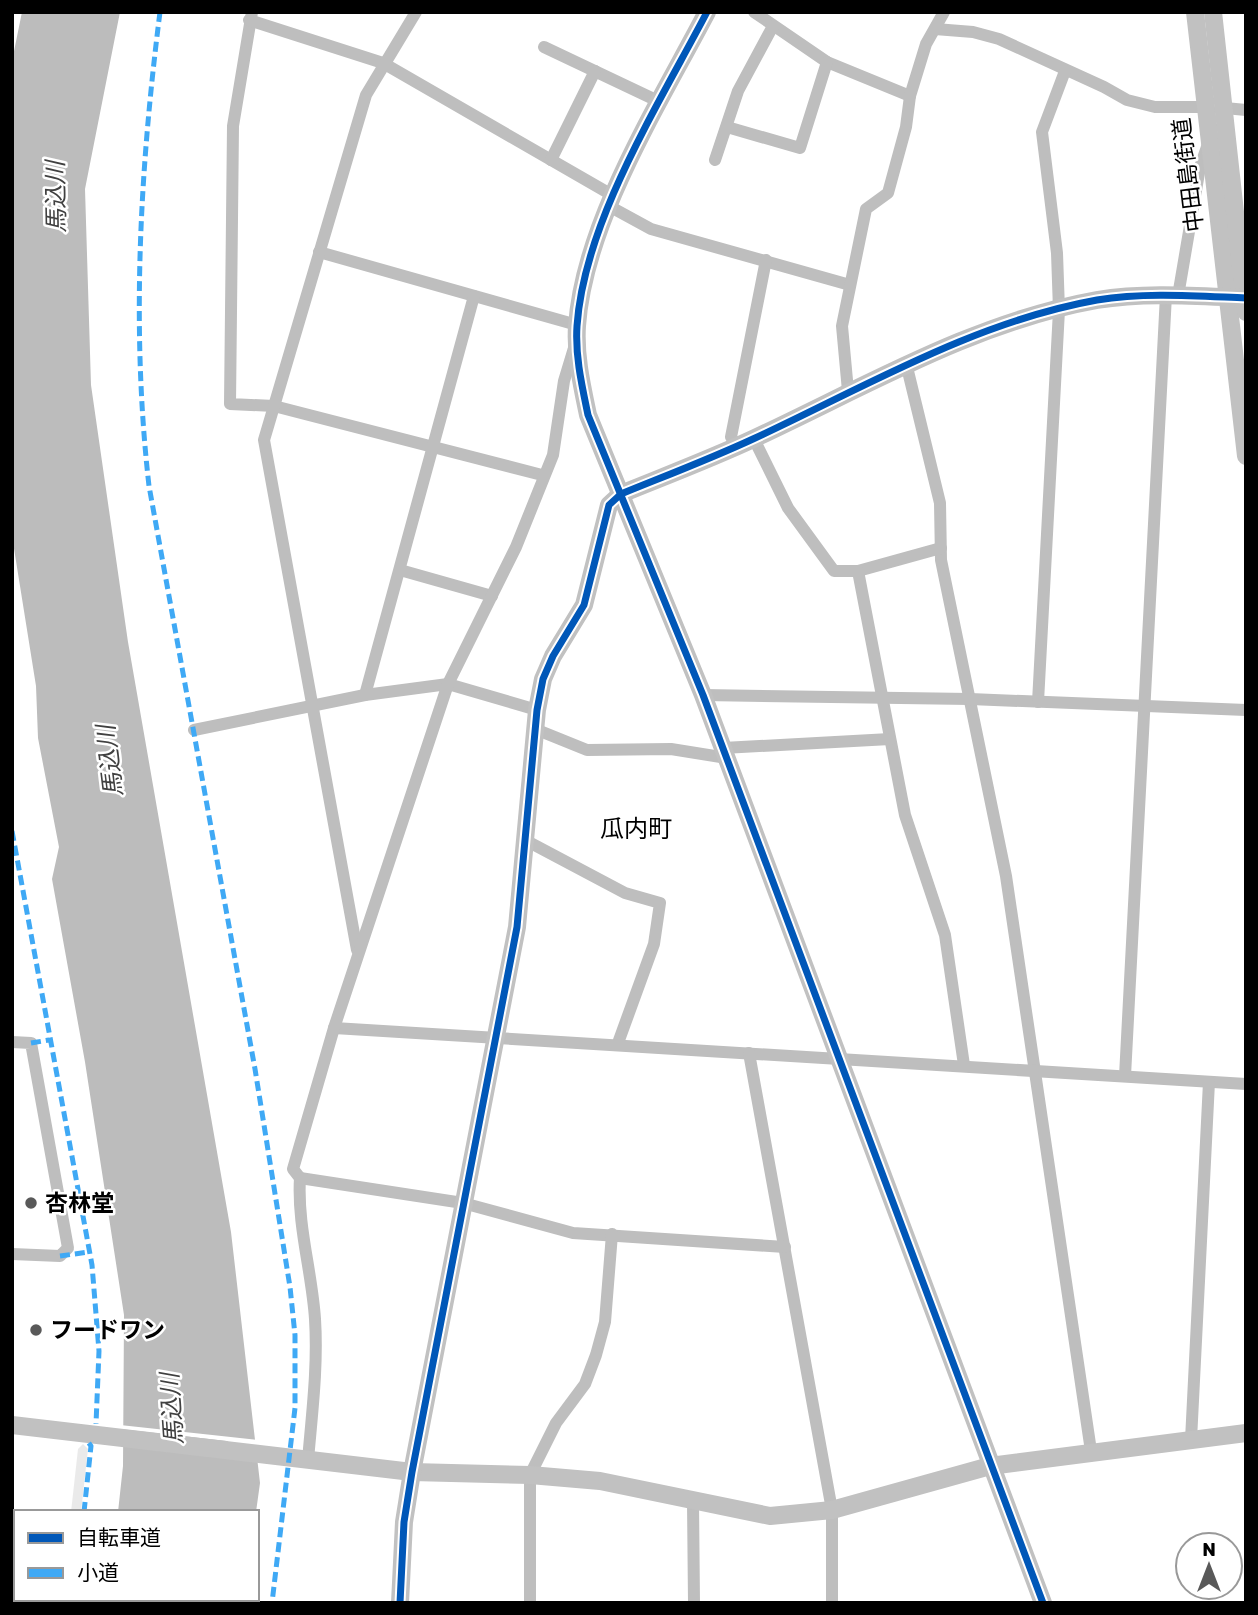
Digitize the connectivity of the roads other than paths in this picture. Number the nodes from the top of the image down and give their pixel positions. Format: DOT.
graph roads {
  1 [pos="416,12"];
  2 [pos="707,12"];
  3 [pos="754,12"];
  4 [pos="944,12"];
  5 [pos="1195,12"];
  6 [pos="1213,12"];
  7 [pos="251,16"];
  8 [pos="773,26"];
  9 [pos="935,29"];
  10 [pos="544,47"];
  11 [pos="827,62"];
  12 [pos="383,63"];
  13 [pos="595,71"];
  14 [pos="1065,71"];
  15 [pos="910,96"];
  16 [pos="660,102"];
  17 [pos="1205,107"];
  18 [pos="1225,108"];
  19 [pos="1246,110"];
  20 [pos="727,127"];
  21 [pos="1208,144"];
  22 [pos="551,160"];
  23 [pos="715,160"];
  24 [pos="609,200"];
  25 [pos="319,252"];
  26 [pos="766,260"];
  27 [pos="849,285"];
  28 [pos="474,296"];
  29 [pos="1172,296"];
  30 [pos="1241,302"];
  31 [pos="1059,310"];
  32 [pos="576,333"];
  33 [pos="906,363"];
  34 [pos="848,391"];
  35 [pos="274,406"];
  36 [pos="745,442"];
  37 [pos="433,448"];
  38 [pos="1246,456"];
  39 [pos="542,475"];
  40 [pos="621,494"];
  41 [pos="941,548"];
  42 [pos="400,570"];
  43 [pos="858,571"];
  44 [pos="492,596"];
  45 [pos="448,684"];
  46 [pos="365,695"];
  47 [pos="704,695"];
  48 [pos="882,698"];
  49 [pos="970,699"];
  50 [pos="1038,702"];
  51 [pos="311,706"];
  52 [pos="1145,707"];
  53 [pos="537,710"];
  54 [pos="1246,710"];
  55 [pos="535,729"];
  56 [pos="194,730"];
  57 [pos="890,739"];
  58 [pos="725,753"];
  59 [pos="525,840"];
  60 [pos="358,954"];
  61 [pos="334,1027"];
  62 [pos="495,1037"];
  63 [pos="12,1042"];
  64 [pos="618,1043"];
  65 [pos="749,1053"];
  66 [pos="839,1057"];
  67 [pos="964,1065"];
  68 [pos="1035,1069"];
  69 [pos="1125,1076"];
  70 [pos="1209,1082"];
  71 [pos="1246,1084"];
  72 [pos="300,1178"];
  73 [pos="463,1203"];
  74 [pos="612,1234"];
  75 [pos="785,1247"];
  76 [pos="12,1254"];
  77 [pos="12,1425"];
  78 [pos="1246,1433"];
  79 [pos="1191,1440"];
  80 [pos="1091,1451"];
  81 [pos="308,1460"];
  82 [pos="990,1466"];
  83 [pos="412,1472"];
  84 [pos="530,1475"];
  85 [pos="693,1502"];
  86 [pos="832,1510"];
  87 [pos="400,1603"];
  88 [pos="530,1603"];
  89 [pos="694,1603"];
  90 [pos="832,1603"];
  91 [pos="1043,1603"];
  1 -- 12 [label="street"];
  2 -- 16 [label="street"];
  3 -- 8 [label="street"];
  4 -- 9 [label="street"];
  5 -- 17 [label="street, 中田島街道"];
  6 -- 18 [label="street, 中田島街道"];
  7 -- 12 [label="street"];
  7 -- 35 [label="street"];
  8 -- 11 [label="street"];
  8 -- 20 [label="street"];
  9 -- 14 [label="street"];
  9 -- 15 [label="street"];
  10 -- 13 [label="street"];
  11 -- 15 [label="street"];
  11 -- 20 [label="street"];
  12 -- 22 [label="street"];
  12 -- 25 [label="street"];
  13 -- 16 [label="street"];
  13 -- 22 [label="street"];
  14 -- 17 [label="street"];
  14 -- 31 [label="street"];
  15 -- 27 [label="street"];
  16 -- 24 [label="street"];
  17 -- 21 [label="street, 中田島街道"];
  18 -- 19 [label="street"];
  18 -- 30 [label="street, 中田島街道"];
  20 -- 23 [label="street"];
  21 -- 29 [label="street"];
  21 -- 30 [label="street, 中田島街道"];
  22 -- 24 [label="street"];
  24 -- 26 [label="street"];
  24 -- 32 [label="street"];
  25 -- 28 [label="street"];
  25 -- 35 [label="street"];
  26 -- 27 [label="street"];
  26 -- 36 [label="street"];
  27 -- 34 [label="street"];
  28 -- 32 [label="street"];
  28 -- 37 [label="street"];
  29 -- 30 [label="street"];
  29 -- 31 [label="street"];
  29 -- 52 [label="street"];
  30 -- 38 [label="street, 中田島街道"];
  31 -- 33 [label="street"];
  31 -- 50 [label="street"];
  32 -- 39 [label="street"];
  32 -- 40 [label="street"];
  33 -- 34 [label="street"];
  33 -- 41 [label="street"];
  34 -- 36 [label="street"];
  35 -- 37 [label="street"];
  35 -- 51 [label="street"];
  36 -- 40 [label="street"];
  36 -- 43 [label="street"];
  37 -- 39 [label="street"];
  37 -- 42 [label="street"];
  39 -- 44 [label="street"];
  40 -- 47 [label="street"];
  40 -- 53 [label="street"];
  41 -- 43 [label="street"];
  41 -- 49 [label="street"];
  42 -- 44 [label="street"];
  42 -- 46 [label="street"];
  43 -- 48 [label="street"];
  44 -- 45 [label="street"];
  45 -- 46 [label="street"];
  45 -- 53 [label="street"];
  45 -- 60 [label="street"];
  46 -- 51 [label="street"];
  47 -- 48 [label="street"];
  47 -- 58 [label="street"];
  48 -- 49 [label="street"];
  48 -- 57 [label="street"];
  49 -- 50 [label="street"];
  49 -- 68 [label="street"];
  50 -- 52 [label="street"];
  51 -- 56 [label="street"];
  51 -- 60 [label="street"];
  52 -- 54 [label="street"];
  52 -- 69 [label="street"];
  53 -- 55 [label="street"];
  55 -- 58 [label="street"];
  55 -- 59 [label="street"];
  57 -- 58 [label="street"];
  57 -- 67 [label="street"];
  58 -- 66 [label="street"];
  59 -- 62 [label="street"];
  59 -- 64 [label="street"];
  60 -- 61 [label="street"];
  61 -- 62 [label="street"];
  61 -- 72 [label="street"];
  62 -- 64 [label="street"];
  62 -- 73 [label="street"];
  63 -- 76 [label="street"];
  64 -- 65 [label="street"];
  65 -- 66 [label="street"];
  65 -- 75 [label="street"];
  66 -- 67 [label="street"];
  66 -- 82 [label="street"];
  67 -- 68 [label="street"];
  68 -- 69 [label="street"];
  68 -- 80 [label="street"];
  69 -- 70 [label="street"];
  70 -- 71 [label="street"];
  70 -- 79 [label="street"];
  72 -- 73 [label="street"];
  72 -- 81 [label="street"];
  73 -- 74 [label="street"];
  73 -- 83 [label="street"];
  74 -- 75 [label="street"];
  74 -- 84 [label="street"];
  75 -- 86 [label="street"];
  77 -- 81 [label="street"];
  78 -- 79 [label="street"];
  79 -- 80 [label="street"];
  80 -- 82 [label="street"];
  81 -- 83 [label="street"];
  82 -- 86 [label="street"];
  82 -- 91 [label="street"];
  83 -- 84 [label="street"];
  83 -- 87 [label="street"];
  84 -- 85 [label="street"];
  84 -- 88 [label="street"];
  85 -- 86 [label="street"];
  85 -- 89 [label="street"];
  86 -- 90 [label="street"];
}
